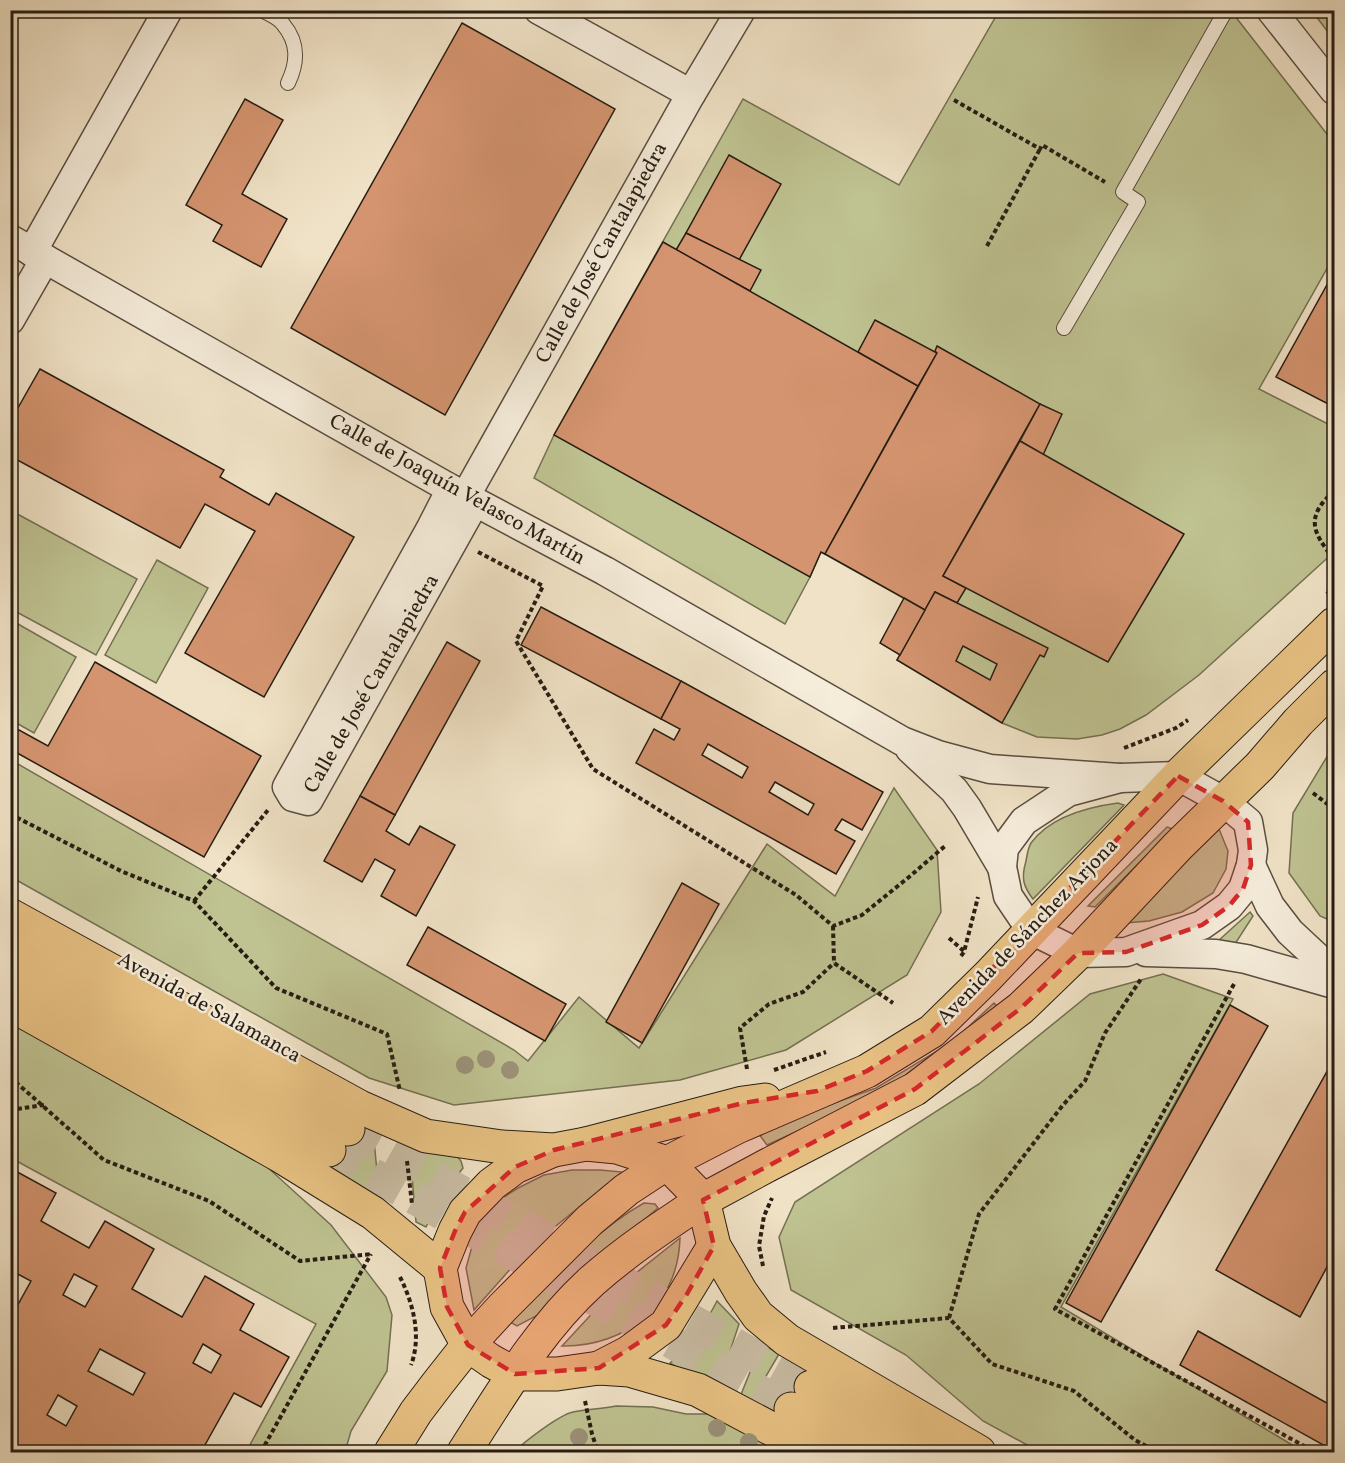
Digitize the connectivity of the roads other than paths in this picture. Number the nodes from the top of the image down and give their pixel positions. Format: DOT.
graph roads {
  1 [pos="168,10"];
  2 [pos="262,10"];
  3 [pos="539,10"];
  4 [pos="741,10"];
  5 [pos="1226,10"];
  6 [pos="1271,10"];
  7 [pos="288,84"];
  8 [pos="1335,90"];
  9 [pos="691,94"];
  10 [pos="24,252"];
  11 [pos="10,320"];
  12 [pos="1064,328"];
  13 [pos="464,496"];
  14 [pos="1330,609"];
  15 [pos="1335,686"];
  16 [pos="902,741"];
  17 [pos="1178,776"];
  18 [pos="1120,778"];
  19 [pos="1223,801"];
  20 [pos="1251,865"];
  21 [pos="1002,867"];
  22 [pos="10,915"];
  23 [pos="1031,930"];
  24 [pos="10,942"];
  25 [pos="1126,952"];
  26 [pos="1078,953"];
  27 [pos="1335,973"];
  28 [pos="10,976"];
  29 [pos="1335,984"];
  30 [pos="10,1004"];
  31 [pos="817,1091"];
  32 [pos="586,1144"];
  33 [pos="554,1150"];
  34 [pos="667,1162"];
  35 [pos="703,1200"];
  36 [pos="714,1246"];
  37 [pos="440,1268"];
  38 [pos="468,1345"];
  39 [pos="599,1368"];
  40 [pos="515,1374"];
  41 [pos="391,1452"];
  42 [pos="464,1452"];
  43 [pos="815,1452"];
  44 [pos="867,1452"];
  45 [pos="929,1452"];
  46 [pos="979,1452"];
  1 -- 10 [label="street"];
  2 -- 7 [label="lane"];
  3 -- 9 [label="street"];
  4 -- 9 [label="street, Calle de José Cantalapiedra"];
  5 -- 12 [label="lane"];
  6 -- 8 [label="street"];
  9 -- 13 [label="street, Calle de José Cantalapiedra"];
  10 -- 11 [label="street"];
  10 -- 13 [label="street, Calle de Joaquín Velasco Martín"];
  13 -- 13 [label="street, Calle de José Cantalapiedra"];
  13 -- 16 [label="street, Calle de Joaquín Velasco Martín"];
  14 -- 17 [label="main road, Avenida de Sánchez Arjona"];
  15 -- 19 [label="main road, Avenida de Sánchez Arjona"];
  16 -- 18 [label="street, Calle de Joaquín Velasco Martín"];
  16 -- 21 [label="street, Calle de Joaquín Velasco Martín"];
  17 -- 18 [label="street"];
  17 -- 19 [label="street"];
  17 -- 23 [label="main road, Avenida de Sánchez Arjona"];
  18 -- 21 [label="street"];
  19 -- 20 [label="street"];
  19 -- 26 [label="main road, Avenida de Sánchez Arjona"];
  20 -- 25 [label="street"];
  20 -- 27 [label="street"];
  21 -- 23 [label="street"];
  22 -- 33 [label="main road"];
  23 -- 26 [label="street"];
  23 -- 31 [label="main road, Avenida de Sánchez Arjona"];
  24 -- 28 [label="main road, Avenida de Salamanca"];
  25 -- 26 [label="street"];
  25 -- 29 [label="street"];
  26 -- 35 [label="main road, Avenida de Sánchez Arjona"];
  30 -- 37 [label="main road"];
  31 -- 32 [label="main road"];
  31 -- 34 [label="main road, Avenida de Sánchez Arjona"];
  32 -- 33 [label="main road"];
  32 -- 34 [label="main road"];
  33 -- 37 [label="main road"];
  34 -- 35 [label="main road"];
  34 -- 38 [label="main road, Avenida de Sánchez Arjona"];
  35 -- 36 [label="main road"];
  35 -- 40 [label="main road, Avenida de Sánchez Arjona"];
  36 -- 39 [label="main road"];
  36 -- 46 [label="main road"];
  37 -- 38 [label="main road"];
  38 -- 40 [label="main road"];
  38 -- 41 [label="main road, Avenida de Sánchez Arjona"];
  39 -- 40 [label="main road"];
  39 -- 43 [label="main road"];
  40 -- 42 [label="main road, Avenida de Sánchez Arjona"];
  44 -- 45 [label="main road"];
}
